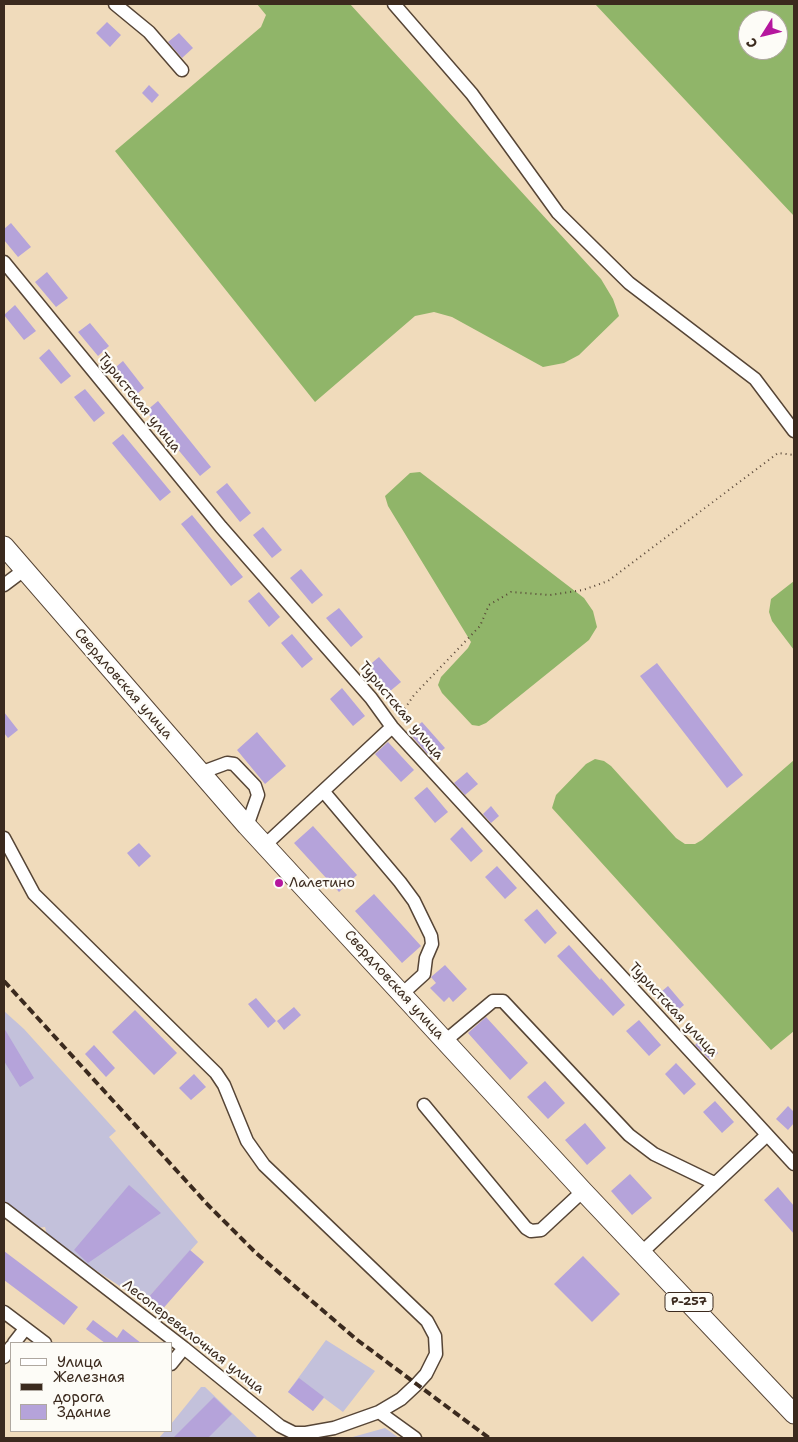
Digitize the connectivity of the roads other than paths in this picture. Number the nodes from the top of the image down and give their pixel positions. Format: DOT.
graph roads {
  1 [pos="115,4"];
  2 [pos="394,4"];
  3 [pos="182,70"];
  4 [pos="4,262"];
  5 [pos="794,431"];
  6 [pos="4,546"];
  7 [pos="24,570"];
  8 [pos="4,585"];
  9 [pos="392,727"];
  10 [pos="200,773"];
  11 [pos="324,792"];
  12 [pos="247,826"];
  13 [pos="4,838"];
  14 [pos="265,845"];
  15 [pos="402,994"];
  16 [pos="445,1041"];
  17 [pos="424,1105"];
  18 [pos="767,1135"];
  19 [pos="794,1164"];
  20 [pos="714,1183"];
  21 [pos="583,1191"];
  22 [pos="4,1209"];
  23 [pos="641,1253"];
  24 [pos="4,1312"];
  25 [pos="25,1329"];
  26 [pos="15,1342"];
  27 [pos="44,1342"];
  28 [pos="184,1348"];
  29 [pos="172,1363"];
  30 [pos="379,1412"];
  31 [pos="794,1414"];
  32 [pos="291,1435"];
  33 [pos="416,1438"];
  1 -- 3 [label="street"];
  2 -- 5 [label="street"];
  4 -- 9 [label="street, Туристская улица"];
  6 -- 7 [label="highway, Свердловская улица / Р-257"];
  7 -- 8 [label="street"];
  7 -- 10 [label="highway, Свердловская улица / Р-257"];
  9 -- 11 [label="street"];
  9 -- 18 [label="street, Туристская улица"];
  10 -- 12 [label="highway, Свердловская улица / Р-257"];
  10 -- 12 [label="street"];
  11 -- 14 [label="street"];
  11 -- 15 [label="street"];
  12 -- 14 [label="highway, Свердловская улица / Р-257"];
  13 -- 30 [label="street, Лесоперевалочная улица"];
  14 -- 15 [label="highway, Свердловская улица / Р-257"];
  15 -- 16 [label="highway, Свердловская улица / Р-257"];
  16 -- 20 [label="street"];
  16 -- 21 [label="highway, Свердловская улица / Р-257"];
  17 -- 21 [label="street"];
  18 -- 19 [label="street, Туристская улица"];
  18 -- 20 [label="street"];
  20 -- 23 [label="street"];
  21 -- 23 [label="highway, Свердловская улица / Р-257"];
  22 -- 28 [label="street, Лесоперевалочная улица"];
  23 -- 31 [label="highway, Свердловская улица / Р-257"];
  24 -- 25 [label="street"];
  25 -- 26 [label="street"];
  25 -- 27 [label="street"];
  28 -- 29 [label="street"];
  28 -- 32 [label="street, Лесоперевалочная улица"];
  30 -- 32 [label="street, Лесоперевалочная улица"];
  30 -- 33 [label="street"];
}
